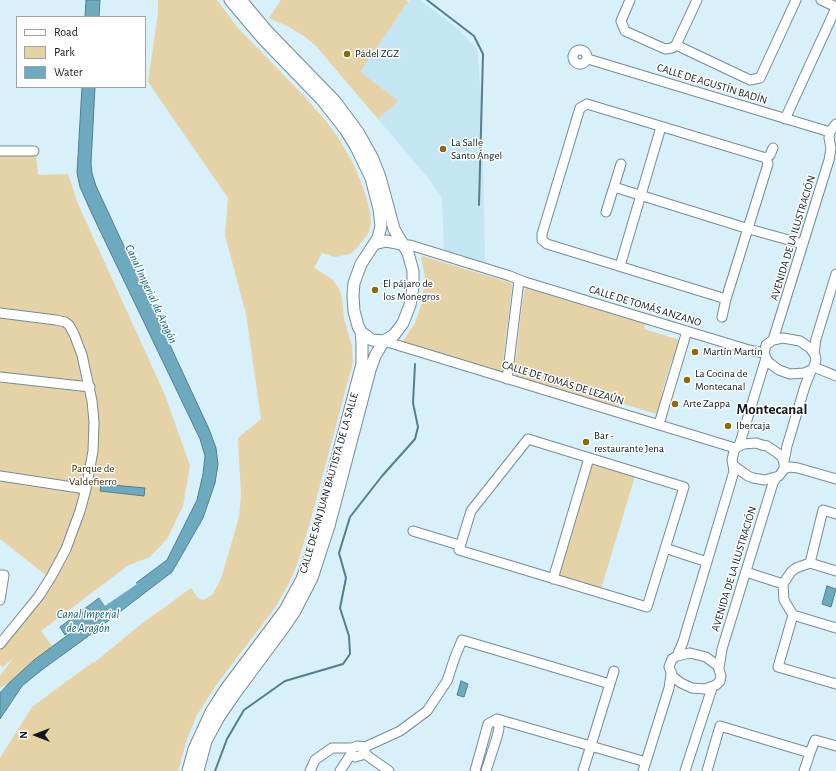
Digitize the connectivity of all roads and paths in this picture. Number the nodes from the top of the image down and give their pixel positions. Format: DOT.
graph roads {
  1 [pos="230,0"];
  2 [pos="241,0"];
  3 [pos="630,0"];
  4 [pos="697,0"];
  5 [pos="796,0"];
  6 [pos="821,0"];
  7 [pos="836,7"];
  8 [pos="676,45"];
  9 [pos="588,59"];
  10 [pos="785,119"];
  11 [pos="836,124"];
  12 [pos="661,127"];
  13 [pos="832,141"];
  14 [pos="773,148"];
  15 [pos="0,151"];
  16 [pos="34,151"];
  17 [pos="766,158"];
  18 [pos="621,164"];
  19 [pos="614,187"];
  20 [pos="641,195"];
  21 [pos="606,212"];
  22 [pos="749,229"];
  23 [pos="374,244"];
  24 [pos="403,244"];
  25 [pos="803,244"];
  26 [pos="620,266"];
  27 [pos="836,274"];
  28 [pos="519,280"];
  29 [pos="726,299"];
  30 [pos="0,313"];
  31 [pos="722,317"];
  32 [pos="688,331"];
  33 [pos="361,332"];
  34 [pos="773,340"];
  35 [pos="384,341"];
  36 [pos="814,353"];
  37 [pos="765,355"];
  38 [pos="813,369"];
  39 [pos="836,376"];
  40 [pos="0,377"];
  41 [pos="507,379"];
  42 [pos="90,387"];
  43 [pos="659,424"];
  44 [pos="737,447"];
  45 [pos="589,458"];
  46 [pos="784,465"];
  47 [pos="734,466"];
  48 [pos="0,476"];
  49 [pos="776,478"];
  50 [pos="836,479"];
  51 [pos="86,489"];
  52 [pos="836,514"];
  53 [pos="413,531"];
  54 [pos="460,545"];
  55 [pos="665,548"];
  56 [pos="707,562"];
  57 [pos="810,563"];
  58 [pos="836,571"];
  59 [pos="746,572"];
  60 [pos="2,575"];
  61 [pos="553,579"];
  62 [pos="783,584"];
  63 [pos="0,600"];
  64 [pos="793,615"];
  65 [pos="836,628"];
  66 [pos="0,643"];
  67 [pos="677,656"];
  68 [pos="719,668"];
  69 [pos="614,671"];
  70 [pos="671,674"];
  71 [pos="610,684"];
  72 [pos="836,684"];
  73 [pos="712,688"];
  74 [pos="497,719"];
  75 [pos="591,746"];
  76 [pos="836,746"];
  77 [pos="352,751"];
  78 [pos="365,751"];
  79 [pos="810,753"];
  80 [pos="645,767"];
  81 [pos="188,771"];
  82 [pos="198,771"];
  83 [pos="310,771"];
  84 [pos="340,771"];
  85 [pos="389,771"];
  86 [pos="475,771"];
  87 [pos="486,771"];
  88 [pos="583,771"];
  89 [pos="685,771"];
  90 [pos="707,771"];
  91 [pos="804,771"];
  1 -- 23 [label="main road, CALLE DE SAN JUAN BAUTISTA DE LA SALLE"];
  2 -- 24 [label="main road, CALLE DE SAN JUAN BAUTISTA DE LA SALLE"];
  3 -- 8 [label="street"];
  4 -- 8 [label="street"];
  5 -- 8 [label="street"];
  6 -- 7 [label="street"];
  7 -- 10 [label="street"];
  9 -- 10 [label="street, CALLE DE AGUSTÍN BADÍN"];
  10 -- 13 [label="street, CALLE DE AGUSTÍN BADÍN"];
  11 -- 13 [label="street"];
  12 -- 17 [label="street"];
  12 -- 20 [label="street"];
  12 -- 26 [label="street"];
  13 -- 25 [label="street, AVENIDA DE LA ILUSTRACIÓN"];
  14 -- 17 [label="street"];
  15 -- 16 [label="street"];
  17 -- 22 [label="street"];
  18 -- 19 [label="street"];
  19 -- 20 [label="street"];
  19 -- 21 [label="street"];
  20 -- 22 [label="street"];
  20 -- 26 [label="street"];
  22 -- 25 [label="street"];
  22 -- 29 [label="street"];
  23 -- 24 [label="main road"];
  23 -- 33 [label="main road, CALLE DE SAN JUAN BAUTISTA DE LA SALLE"];
  24 -- 28 [label="street, CALLE DE TOMÁS ANZANO"];
  24 -- 35 [label="main road, CALLE DE SAN JUAN BAUTISTA DE LA SALLE"];
  25 -- 34 [label="street, AVENIDA DE LA ILUSTRACIÓN"];
  26 -- 29 [label="street"];
  27 -- 36 [label="street"];
  28 -- 32 [label="street, CALLE DE TOMÁS ANZANO"];
  28 -- 41 [label="street"];
  29 -- 31 [label="street"];
  30 -- 42 [label="street"];
  32 -- 37 [label="street, CALLE DE TOMÁS ANZANO"];
  32 -- 43 [label="street"];
  33 -- 35 [label="main road"];
  33 -- 81 [label="main road, CALLE DE SAN JUAN BAUTISTA DE LA SALLE"];
  34 -- 36 [label="street"];
  34 -- 37 [label="street"];
  35 -- 41 [label="street, CALLE DE TOMÁS DE LEZAÚN"];
  35 -- 82 [label="main road, CALLE DE SAN JUAN BAUTISTA DE LA SALLE"];
  36 -- 38 [label="street"];
  37 -- 38 [label="street"];
  37 -- 44 [label="street"];
  38 -- 39 [label="street"];
  38 -- 46 [label="street"];
  40 -- 42 [label="street"];
  41 -- 43 [label="street, CALLE DE TOMÁS DE LEZAÚN"];
  42 -- 51 [label="street"];
  43 -- 44 [label="street, CALLE DE TOMÁS DE LEZAÚN"];
  44 -- 46 [label="street"];
  44 -- 47 [label="street"];
  45 -- 54 [label="street"];
  45 -- 55 [label="street"];
  45 -- 61 [label="street"];
  46 -- 49 [label="street"];
  46 -- 50 [label="street"];
  47 -- 49 [label="street"];
  47 -- 56 [label="street"];
  48 -- 51 [label="street"];
  49 -- 59 [label="street, AVENIDA DE LA ILUSTRACIÓN"];
  51 -- 66 [label="street"];
  52 -- 57 [label="street"];
  53 -- 54 [label="street"];
  54 -- 61 [label="street"];
  55 -- 56 [label="street"];
  55 -- 61 [label="street"];
  56 -- 67 [label="street"];
  57 -- 58 [label="street"];
  57 -- 62 [label="street"];
  59 -- 62 [label="street"];
  59 -- 68 [label="street, AVENIDA DE LA ILUSTRACIÓN"];
  60 -- 63 [label="street"];
  62 -- 64 [label="street"];
  64 -- 65 [label="street"];
  64 -- 72 [label="street"];
  67 -- 68 [label="street"];
  67 -- 70 [label="street"];
  68 -- 73 [label="street"];
  69 -- 71 [label="street"];
  70 -- 73 [label="street"];
  70 -- 80 [label="street"];
  71 -- 75 [label="street"];
  71 -- 78 [label="street"];
  73 -- 89 [label="street"];
  74 -- 75 [label="street"];
  74 -- 86 [label="street"];
  74 -- 87 [label="street"];
  75 -- 80 [label="street"];
  75 -- 88 [label="street"];
  76 -- 79 [label="street"];
  77 -- 78 [label="street"];
  77 -- 83 [label="street"];
  77 -- 84 [label="street"];
  78 -- 85 [label="street"];
  79 -- 90 [label="street"];
  79 -- 91 [label="street"];
}
